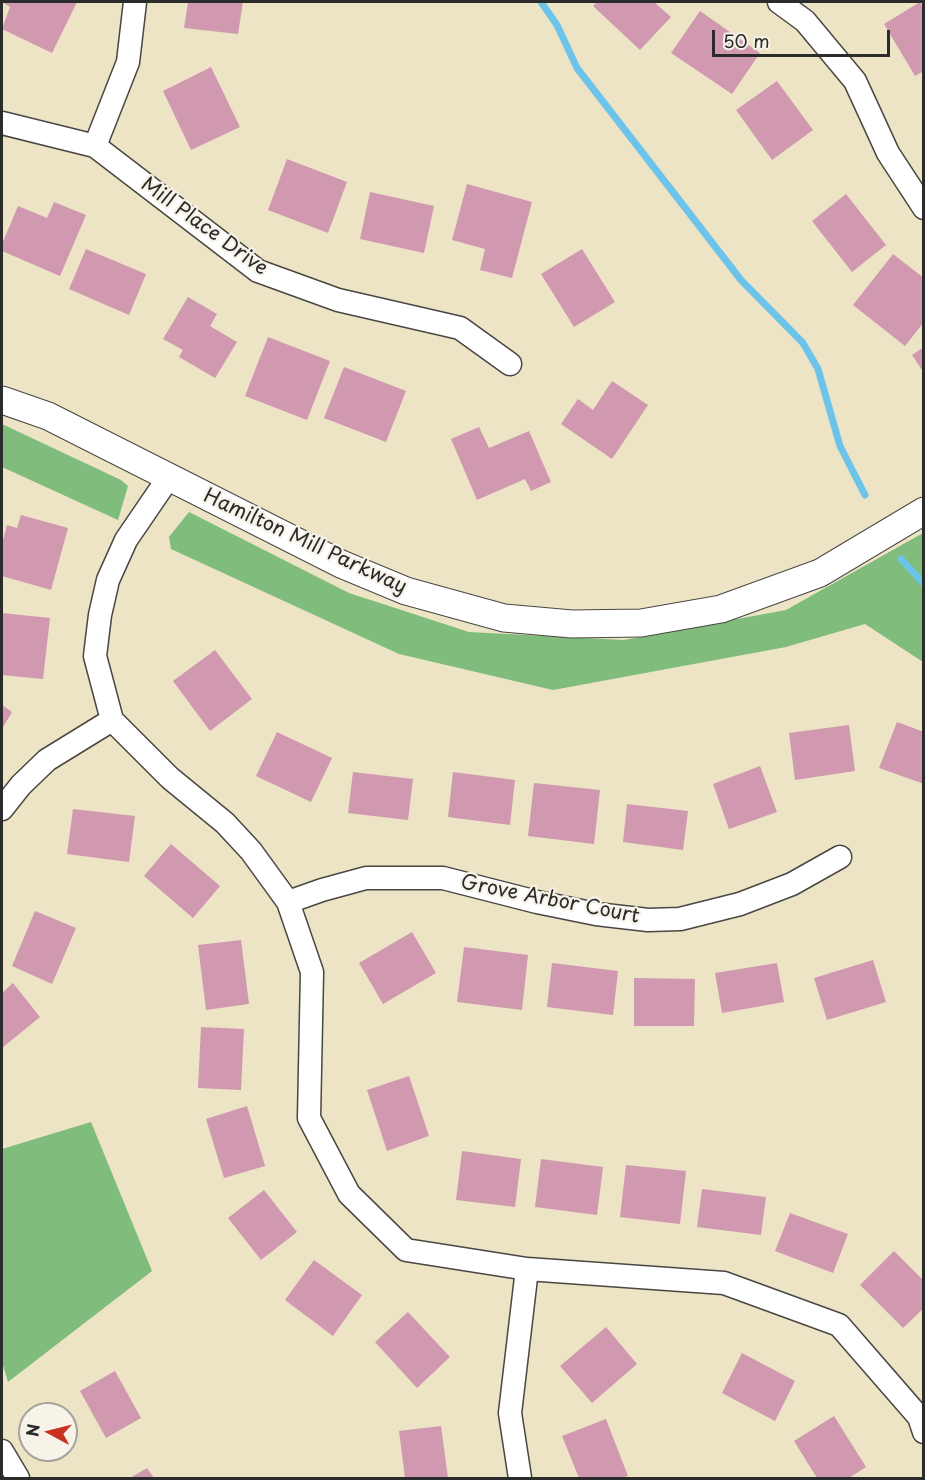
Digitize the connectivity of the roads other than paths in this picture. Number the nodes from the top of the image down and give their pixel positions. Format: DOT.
graph roads {
  1 [pos="135,2"];
  2 [pos="779,2"];
  3 [pos="2,123"];
  4 [pos="95,146"];
  5 [pos="924,208"];
  6 [pos="510,364"];
  7 [pos="2,400"];
  8 [pos="169,477"];
  9 [pos="924,511"];
  10 [pos="112,720"];
  11 [pos="2,809"];
  12 [pos="840,857"];
  13 [pos="288,902"];
  14 [pos="527,1269"];
  15 [pos="924,1432"];
  16 [pos="2,1451"];
  17 [pos="18,1479"];
  18 [pos="520,1479"];
  1 -- 4 [label="street"];
  2 -- 5 [label="street"];
  3 -- 4 [label="street, Mill Place Drive"];
  4 -- 6 [label="street, Mill Place Drive"];
  7 -- 8 [label="street, Hamilton Mill Parkway"];
  8 -- 9 [label="street, Hamilton Mill Parkway"];
  8 -- 10 [label="street"];
  10 -- 11 [label="street"];
  10 -- 13 [label="street"];
  12 -- 13 [label="street, Grove Arbor Court"];
  13 -- 14 [label="street"];
  14 -- 15 [label="street"];
  14 -- 18 [label="street"];
  16 -- 17 [label="street"];
}
